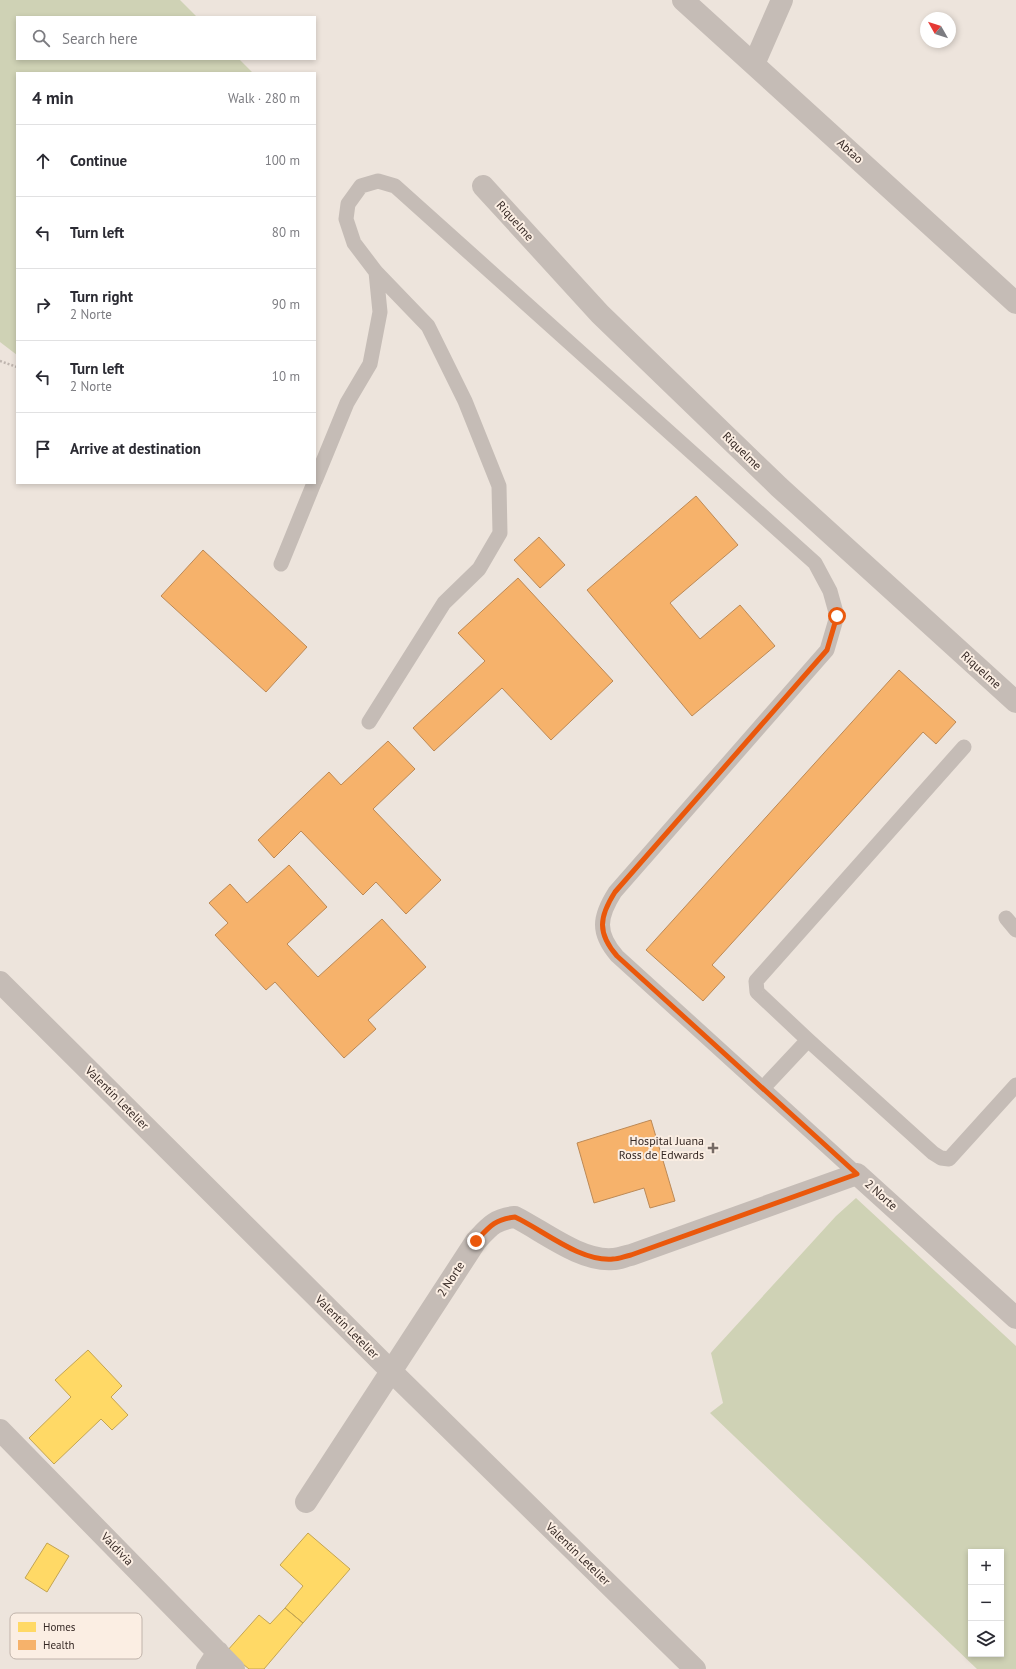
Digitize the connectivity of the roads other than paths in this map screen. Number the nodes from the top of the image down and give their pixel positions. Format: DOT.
graph roads {
  1 [pos="782,0"];
  2 [pos="686,1"];
  3 [pos="754,64"];
  4 [pos="483,186"];
  5 [pos="376,272"];
  6 [pos="1016,303"];
  7 [pos="316,480"];
  8 [pos="314,484"];
  9 [pos="281,564"];
  10 [pos="1016,702"];
  11 [pos="369,722"];
  12 [pos="964,747"];
  13 [pos="1006,918"];
  14 [pos="1016,930"];
  15 [pos="0,982"];
  16 [pos="808,1040"];
  17 [pos="1016,1085"];
  18 [pos="763,1088"];
  19 [pos="857,1174"];
  20 [pos="1016,1318"];
  21 [pos="391,1371"];
  22 [pos="0,1430"];
  23 [pos="306,1502"];
  24 [pos="213,1661"];
  25 [pos="234,1669"];
  26 [pos="695,1669"];
  1 -- 3 [label="street"];
  2 -- 3 [label="street, Abtao"];
  3 -- 6 [label="street, Abtao"];
  4 -- 10 [label="street, Riquelme"];
  5 -- 7 [label="lane"];
  5 -- 11 [label="lane"];
  5 -- 18 [label="lane"];
  8 -- 9 [label="lane"];
  12 -- 16 [label="lane"];
  13 -- 14 [label="lane"];
  15 -- 21 [label="street, Valentín Letelier"];
  16 -- 17 [label="lane"];
  16 -- 18 [label="lane"];
  18 -- 19 [label="lane"];
  19 -- 20 [label="street, 2 Norte"];
  19 -- 21 [label="street, 2 Norte"];
  21 -- 23 [label="street, 2 Norte"];
  21 -- 26 [label="street, Valentín Letelier"];
  22 -- 24 [label="street, Valdivia"];
  24 -- 25 [label="street, Valdivia"];
}
